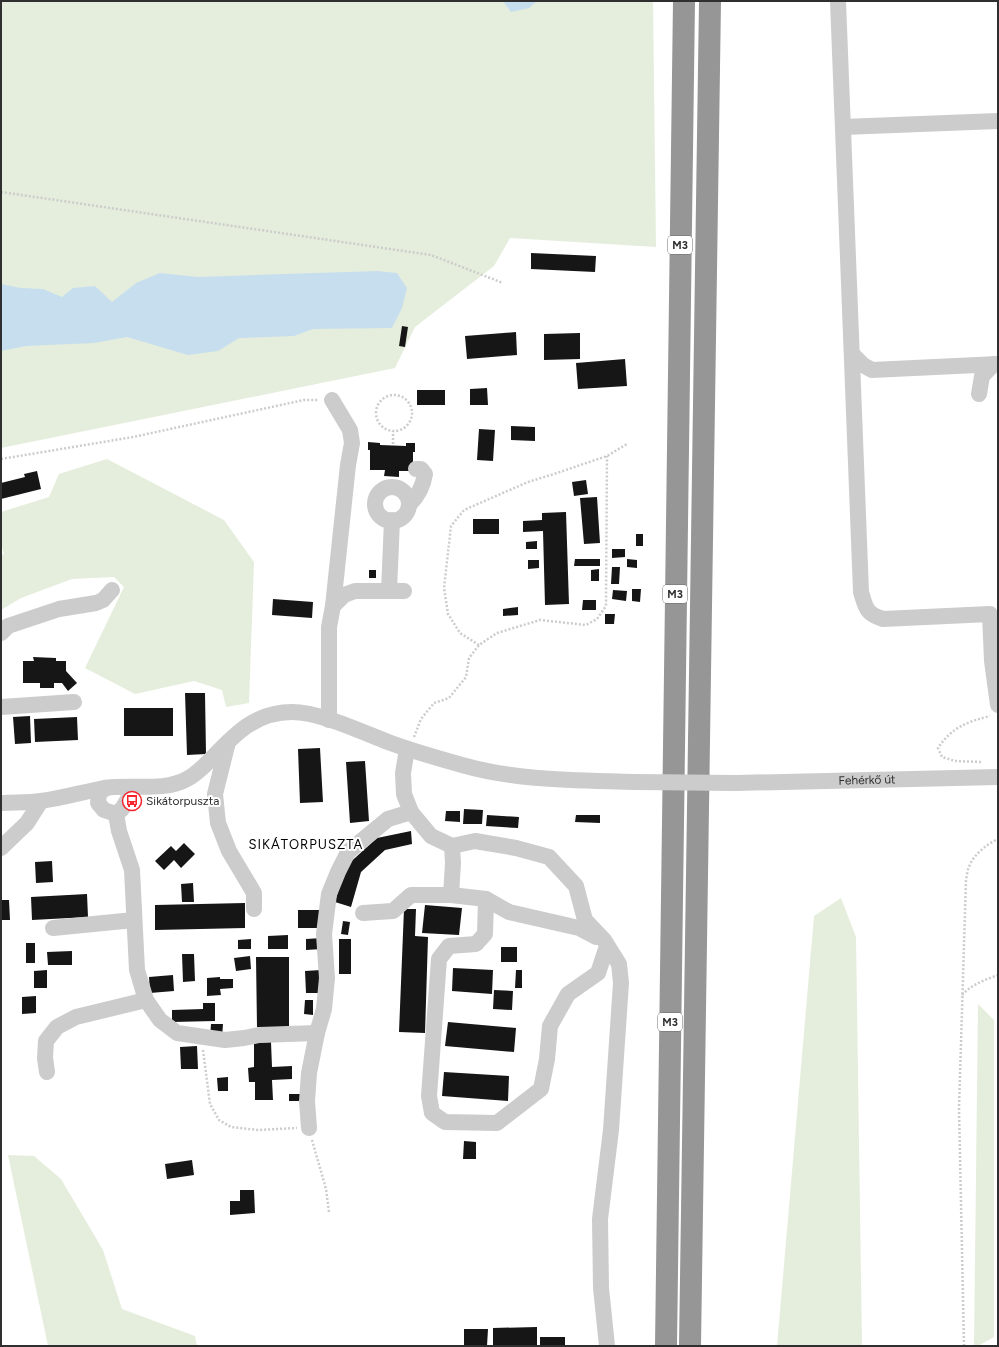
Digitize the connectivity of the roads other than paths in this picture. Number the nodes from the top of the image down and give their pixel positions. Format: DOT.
graph roads {
  1 [pos="684,1"];
  2 [pos="710,1"];
  3 [pos="722,1"];
  4 [pos="838,1"];
  5 [pos="709,80"];
  6 [pos="998,121"];
  7 [pos="843,127"];
  8 [pos="852,354"];
  9 [pos="996,364"];
  10 [pos="872,370"];
  11 [pos="853,388"];
  12 [pos="978,394"];
  13 [pos="332,400"];
  14 [pos="416,468"];
  15 [pos="409,505"];
  16 [pos="392,520"];
  17 [pos="112,590"];
  18 [pos="333,606"];
  19 [pos="1,633"];
  20 [pos="74,702"];
  21 [pos="1,707"];
  22 [pos="994,710"];
  23 [pos="329,720"];
  24 [pos="228,742"];
  25 [pos="411,750"];
  26 [pos="998,777"];
  27 [pos="135,787"];
  28 [pos="106,788"];
  29 [pos="41,801"];
  30 [pos="1,803"];
  31 [pos="411,812"];
  32 [pos="116,814"];
  33 [pos="452,846"];
  34 [pos="1,848"];
  35 [pos="451,895"];
  36 [pos="486,899"];
  37 [pos="254,910"];
  38 [pos="363,913"];
  39 [pos="134,920"];
  40 [pos="53,928"];
  41 [pos="605,943"];
  42 [pos="146,1000"];
  43 [pos="317,1033"];
  44 [pos="47,1072"];
  45 [pos="309,1128"];
  46 [pos="607,1346"];
  47 [pos="666,1346"];
  48 [pos="690,1346"];
  1 -- 47 [label="highway, M3"];
  2 -- 5 [label="highway, M3"];
  3 -- 5 [label="highway"];
  4 -- 7 [label="street"];
  5 -- 48 [label="highway, M3"];
  6 -- 7 [label="street"];
  7 -- 8 [label="street"];
  8 -- 10 [label="street"];
  8 -- 11 [label="street"];
  9 -- 10 [label="street"];
  9 -- 12 [label="street"];
  10 -- 11 [label="street"];
  11 -- 22 [label="street"];
  13 -- 18 [label="street"];
  14 -- 15 [label="street"];
  15 -- 16 [label="street"];
  15 -- 16 [label="street"];
  16 -- 18 [label="street"];
  17 -- 19 [label="street"];
  18 -- 23 [label="street"];
  20 -- 21 [label="street"];
  23 -- 24 [label="street, Fehérkő út"];
  23 -- 25 [label="street, Fehérkő út"];
  24 -- 27 [label="street, Fehérkő út"];
  24 -- 37 [label="street"];
  25 -- 26 [label="street, Fehérkő út, bridge"];
  25 -- 31 [label="street"];
  27 -- 28 [label="street, Fehérkő út"];
  27 -- 32 [label="street"];
  28 -- 29 [label="street, Fehérkő út"];
  28 -- 32 [label="street"];
  29 -- 30 [label="street, Fehérkő út"];
  29 -- 34 [label="street"];
  31 -- 33 [label="street"];
  31 -- 43 [label="street"];
  32 -- 39 [label="street"];
  33 -- 35 [label="street"];
  33 -- 41 [label="street"];
  35 -- 36 [label="street"];
  35 -- 38 [label="street"];
  36 -- 41 [label="street"];
  36 -- 41 [label="street"];
  39 -- 40 [label="street"];
  39 -- 42 [label="street"];
  41 -- 46 [label="street"];
  42 -- 43 [label="street"];
  42 -- 44 [label="street"];
  43 -- 45 [label="street"];
}
